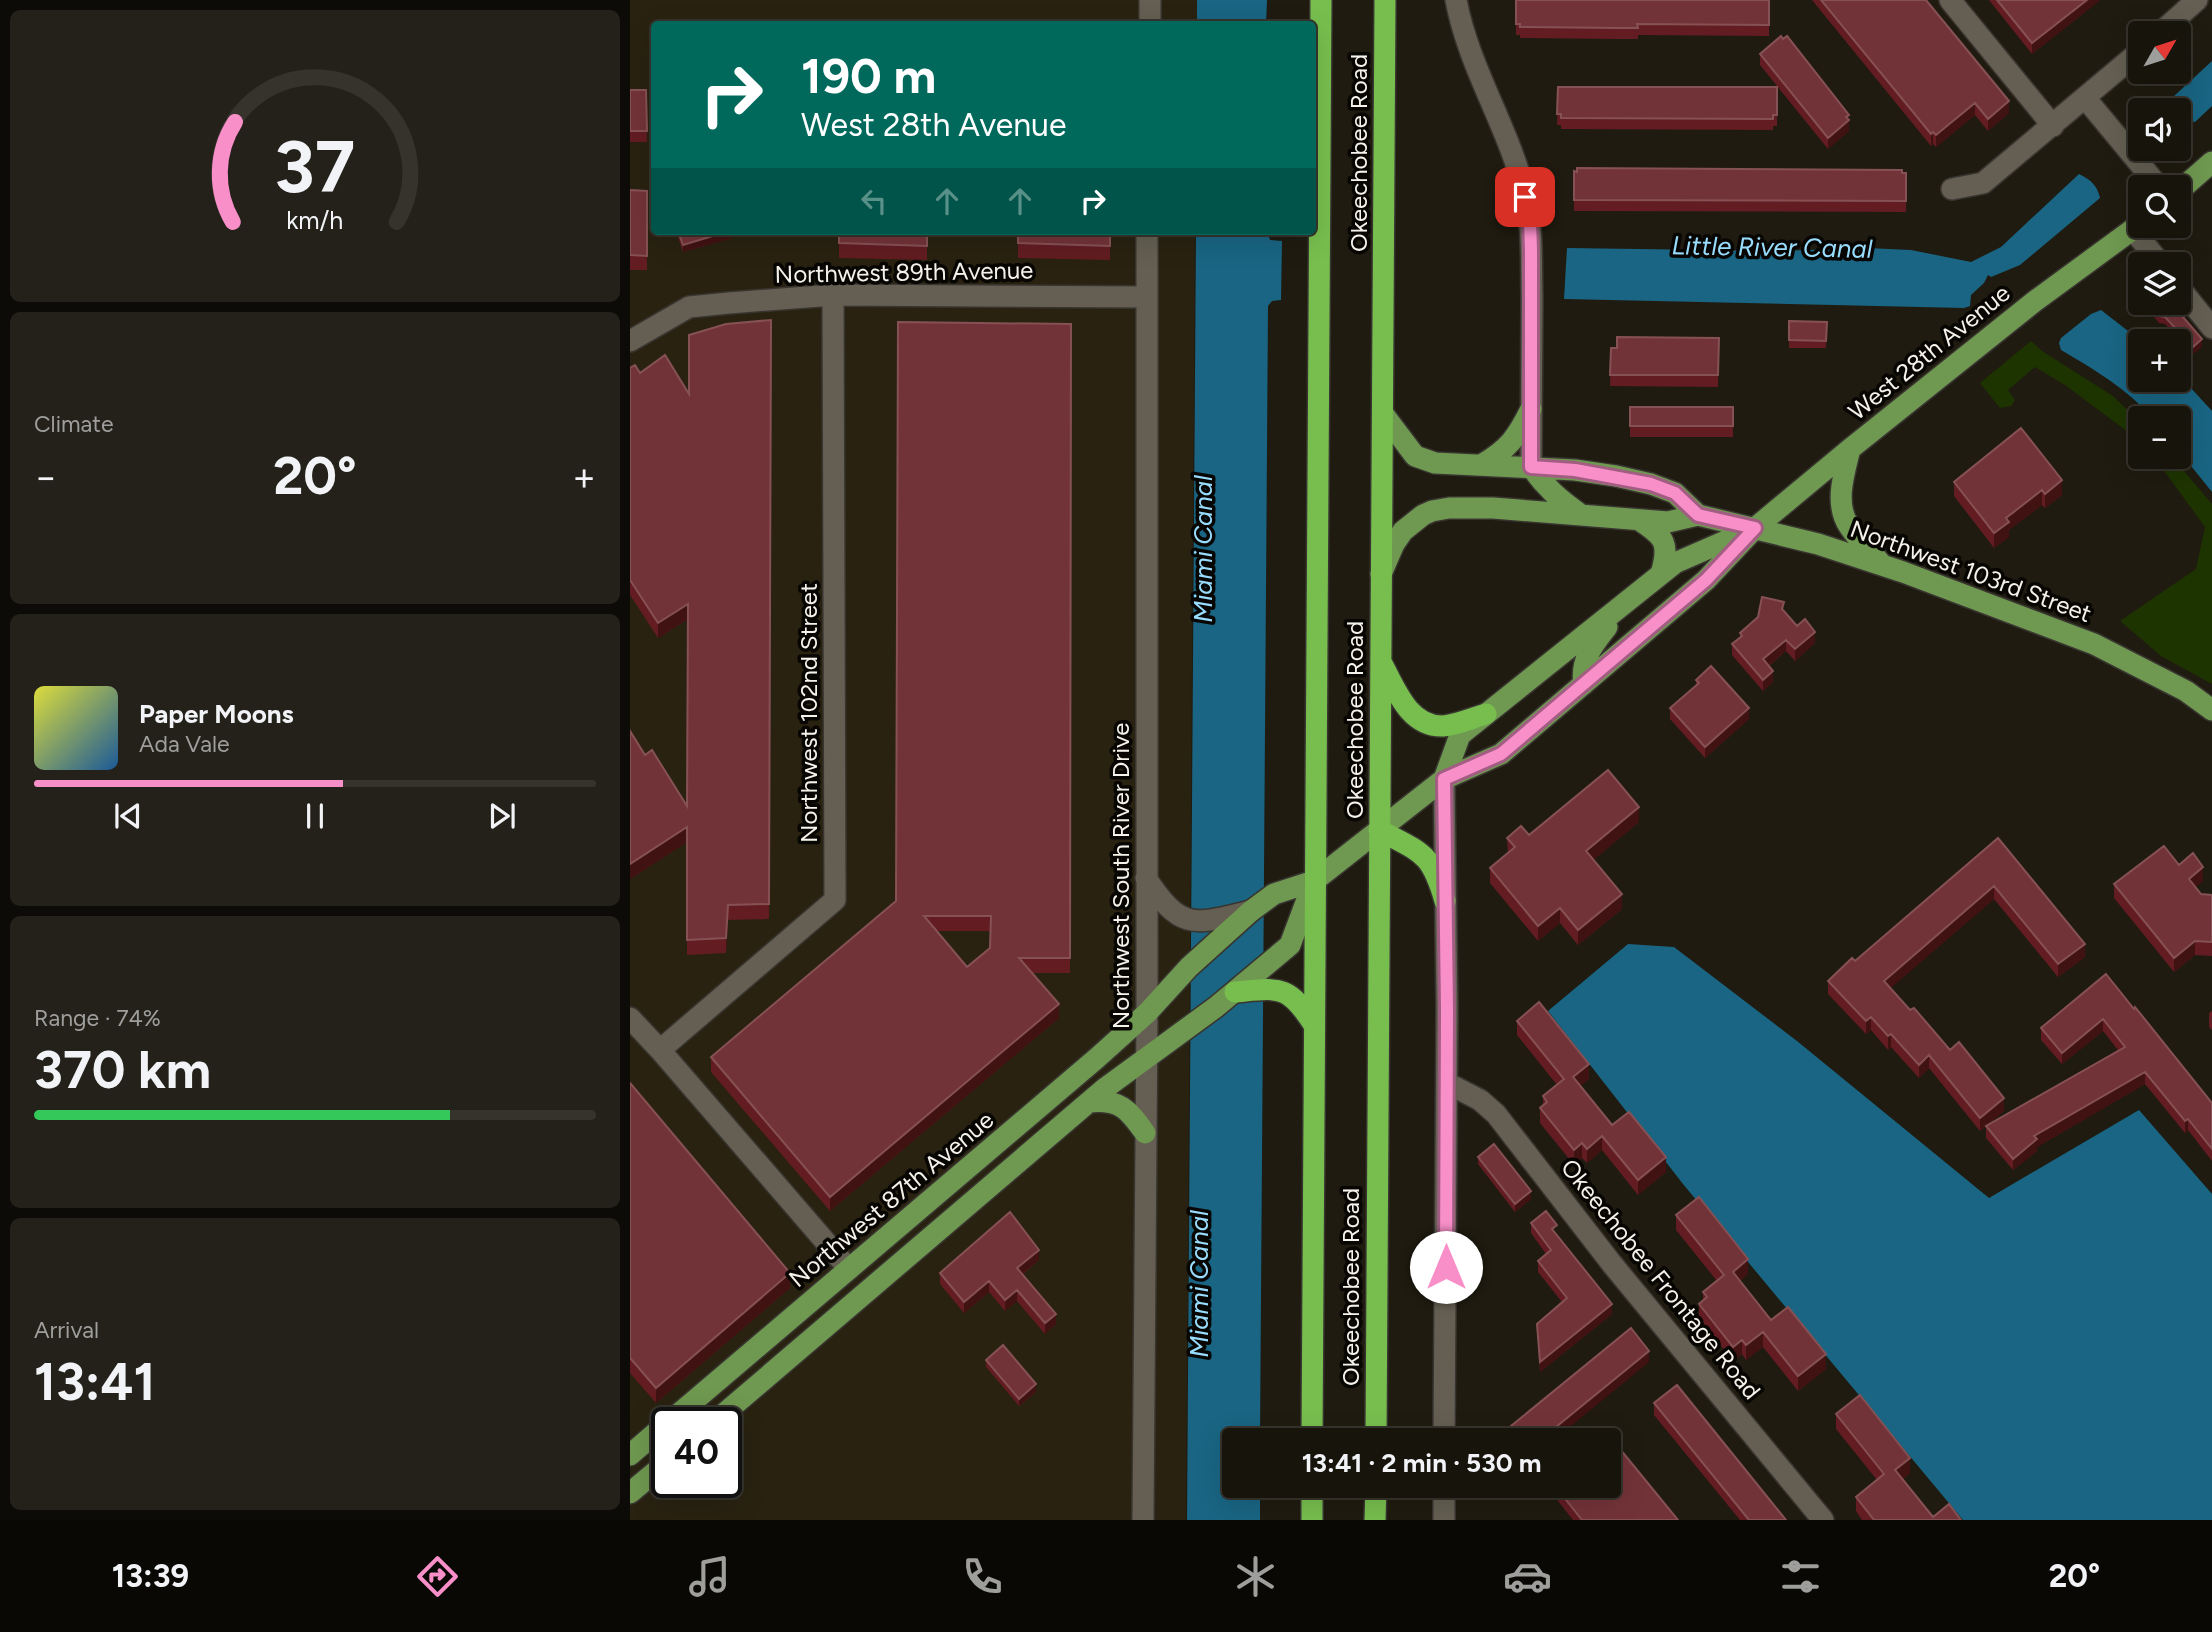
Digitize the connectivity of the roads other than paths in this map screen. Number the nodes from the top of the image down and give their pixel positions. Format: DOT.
graph roads {
  1 [pos="1150,0"];
  2 [pos="1321,0"];
  3 [pos="1385,0"];
  4 [pos="1456,0"];
  5 [pos="1950,0"];
  6 [pos="2188,3"];
  7 [pos="1150,21"];
  8 [pos="2171,21"];
  9 [pos="2128,62"];
  10 [pos="2086,99"];
  11 [pos="2053,126"];
  12 [pos="2212,162"];
  13 [pos="2149,175"];
  14 [pos="2191,180"];
  15 [pos="1952,189"];
  16 [pos="2128,234"];
  17 [pos="1147,235"];
  18 [pos="833,295"];
  19 [pos="1147,297"];
  20 [pos="2191,302"];
  21 [pos="2212,328"];
  22 [pos="630,341"];
  23 [pos="1531,409"];
  24 [pos="1384,415"];
  25 [pos="1850,449"];
  26 [pos="1481,465"];
  27 [pos="1531,467"];
  28 [pos="1582,515"];
  29 [pos="1698,515"];
  30 [pos="1637,519"];
  31 [pos="1755,528"];
  32 [pos="1883,566"];
  33 [pos="1661,574"];
  34 [pos="1381,577"];
  35 [pos="1631,598"];
  36 [pos="1380,660"];
  37 [pos="1584,684"];
  38 [pos="2212,710"];
  39 [pos="1486,715"];
  40 [pos="1444,779"];
  41 [pos="1379,830"];
  42 [pos="1146,878"];
  43 [pos="1314,881"];
  44 [pos="1445,901"];
  45 [pos="1251,911"];
  46 [pos="1234,992"];
  47 [pos="1147,1013"];
  48 [pos="630,1018"];
  49 [pos="1314,1025"];
  50 [pos="660,1050"];
  51 [pos="1146,1058"];
  52 [pos="1447,1083"];
  53 [pos="1089,1102"];
  54 [pos="1146,1133"];
  55 [pos="849,1269"];
  56 [pos="686,1407"];
  57 [pos="732,1407"];
  58 [pos="1312,1428"];
  59 [pos="1376,1428"];
  60 [pos="1444,1428"];
  61 [pos="651,1437"];
  62 [pos="630,1456"];
  63 [pos="649,1477"];
  64 [pos="630,1493"];
  65 [pos="1312,1498"];
  66 [pos="1376,1498"];
  67 [pos="1444,1498"];
  68 [pos="1143,1520"];
  69 [pos="1312,1520"];
  70 [pos="1375,1520"];
  71 [pos="1444,1520"];
  72 [pos="1823,1520"];
  1 -- 7 [label="street"];
  2 -- 43 [label="highway, Okeechobee Road"];
  3 -- 24 [label="highway, Okeechobee Road"];
  4 -- 23 [label="street"];
  5 -- 11 [label="street"];
  6 -- 8 [label="street"];
  9 -- 10 [label="street"];
  10 -- 11 [label="street"];
  10 -- 13 [label="street"];
  11 -- 15 [label="street"];
  12 -- 14 [label="main road"];
  16 -- 25 [label="main road, West 28th Avenue"];
  17 -- 19 [label="street, Northwest South River Drive"];
  18 -- 19 [label="street, Northwest 89th Avenue"];
  18 -- 22 [label="street, Northwest 89th Avenue"];
  18 -- 50 [label="street, Northwest 102nd Street"];
  19 -- 42 [label="street, Northwest South River Drive"];
  20 -- 21 [label="street"];
  23 -- 26 [label="main road"];
  23 -- 27 [label="street"];
  24 -- 26 [label="main road, Northwest 103rd Street"];
  24 -- 34 [label="highway, Okeechobee Road"];
  25 -- 31 [label="main road, West 28th Avenue"];
  25 -- 32 [label="main road"];
  26 -- 27 [label="main road, Northwest 103rd Street"];
  27 -- 28 [label="main road"];
  27 -- 29 [label="main road, Northwest 103rd Street"];
  28 -- 30 [label="main road, Northwest 103rd Street"];
  28 -- 34 [label="main road, Northwest 103rd Street"];
  29 -- 30 [label="main road, Northwest 103rd Street"];
  29 -- 31 [label="main road, Northwest 103rd Street"];
  30 -- 33 [label="main road"];
  31 -- 32 [label="main road, Northwest 103rd Street"];
  31 -- 33 [label="main road, West 28th Avenue"];
  31 -- 37 [label="main road, West 28th Avenue"];
  32 -- 38 [label="main road, Northwest 103rd Street"];
  33 -- 35 [label="main road, West 28th Avenue"];
  34 -- 36 [label="highway, Okeechobee Road"];
  35 -- 37 [label="main road"];
  35 -- 39 [label="main road, West 28th Avenue"];
  36 -- 39 [label="highway"];
  36 -- 41 [label="highway, Okeechobee Road"];
  37 -- 40 [label="main road, West 28th Avenue"];
  39 -- 40 [label="main road, West 28th Avenue"];
  40 -- 41 [label="main road, West 28th Avenue"];
  40 -- 44 [label="street"];
  41 -- 43 [label="main road, West 28th Avenue"];
  41 -- 44 [label="highway"];
  41 -- 59 [label="highway, Okeechobee Road"];
  42 -- 45 [label="street"];
  42 -- 47 [label="street, Northwest South River Drive"];
  43 -- 45 [label="main road, West 28th Avenue"];
  43 -- 46 [label="main road"];
  43 -- 49 [label="highway, Okeechobee Road"];
  44 -- 52 [label="street"];
  45 -- 47 [label="main road, West 28th Avenue"];
  46 -- 49 [label="highway"];
  46 -- 51 [label="main road"];
  47 -- 51 [label="street, Northwest South River Drive"];
  47 -- 55 [label="main road, Northwest 87th Avenue"];
  48 -- 50 [label="street"];
  49 -- 58 [label="highway, Okeechobee Road"];
  50 -- 55 [label="street"];
  51 -- 53 [label="main road"];
  51 -- 54 [label="street, Northwest South River Drive"];
  52 -- 60 [label="street"];
  52 -- 72 [label="street, Okeechobee Frontage Road"];
  53 -- 54 [label="main road"];
  53 -- 57 [label="main road"];
  54 -- 68 [label="street, Northwest South River Drive"];
  55 -- 56 [label="main road, Northwest 87th Avenue"];
  61 -- 62 [label="main road, Northwest 87th Avenue"];
  62 -- 63 [label="street"];
  63 -- 64 [label="main road"];
  65 -- 69 [label="highway"];
  66 -- 70 [label="highway"];
  67 -- 71 [label="street"];
}
